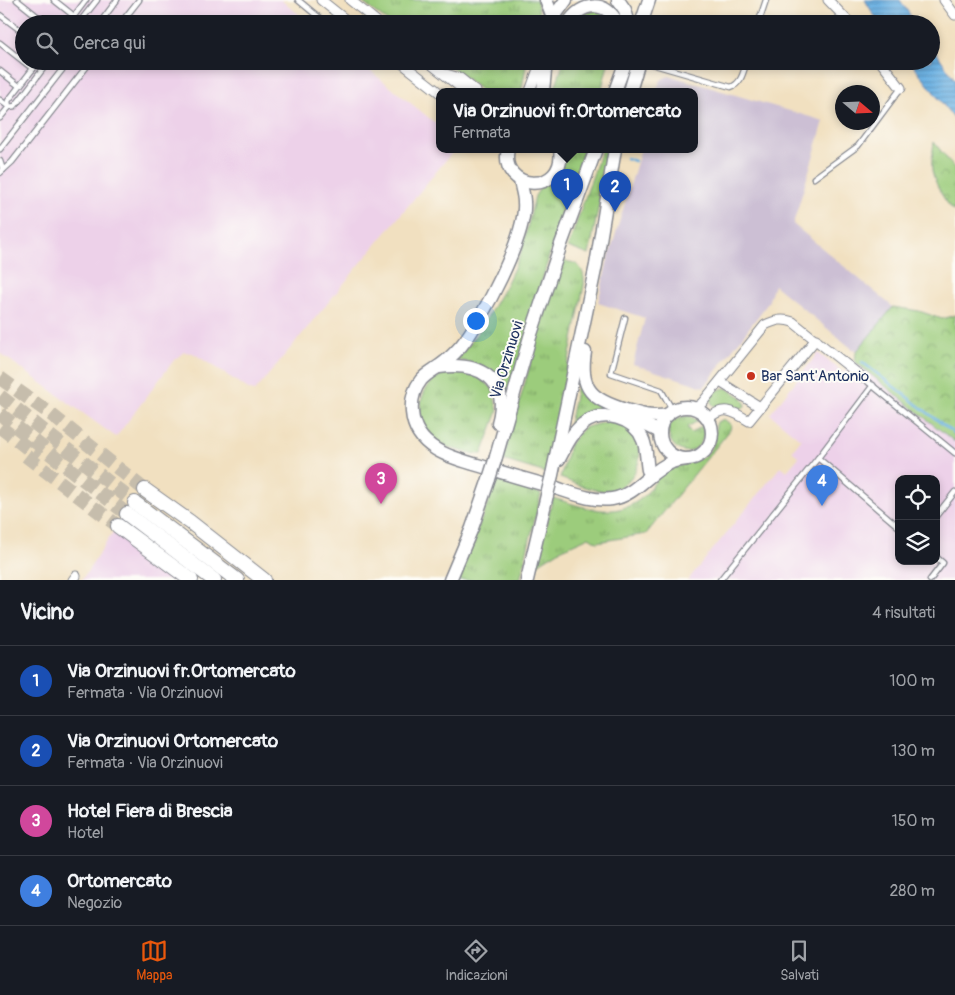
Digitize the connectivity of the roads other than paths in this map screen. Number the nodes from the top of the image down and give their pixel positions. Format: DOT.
graph roads {
  1 [pos="17,0"];
  2 [pos="54,0"];
  3 [pos="86,0"];
  4 [pos="97,0"];
  5 [pos="117,0"];
  6 [pos="139,0"];
  7 [pos="298,0"];
  8 [pos="321,0"];
  9 [pos="350,0"];
  10 [pos="546,0"];
  11 [pos="566,0"];
  12 [pos="618,0"];
  13 [pos="650,0"];
  14 [pos="766,0"];
  15 [pos="828,0"];
  16 [pos="944,0"];
  17 [pos="0,15"];
  18 [pos="36,15"];
  19 [pos="73,15"];
  20 [pos="75,15"];
  21 [pos="85,15"];
  22 [pos="105,15"];
  23 [pos="127,15"];
  24 [pos="316,15"];
  25 [pos="340,15"];
  26 [pos="369,15"];
  27 [pos="551,15"];
  28 [pos="557,15"];
  29 [pos="575,15"];
  30 [pos="613,15"];
  31 [pos="626,15"];
  32 [pos="644,15"];
  33 [pos="648,15"];
  34 [pos="761,15"];
  35 [pos="842,15"];
  36 [pos="955,15"];
  37 [pos="15,27"];
  38 [pos="0,43"];
  39 [pos="15,55"];
  40 [pos="32,70"];
  41 [pos="42,70"];
  42 [pos="62,70"];
  43 [pos="84,70"];
  44 [pos="411,70"];
  45 [pos="438,70"];
  46 [pos="538,70"];
  47 [pos="545,70"];
  48 [pos="616,70"];
  49 [pos="620,70"];
  50 [pos="623,70"];
  51 [pos="637,70"];
  52 [pos="672,70"];
  53 [pos="744,70"];
  54 [pos="887,70"];
  55 [pos="0,71"];
  56 [pos="440,72"];
  57 [pos="19,86"];
  58 [pos="617,87"];
  59 [pos="461,88"];
  60 [pos="472,88"];
  61 [pos="531,88"];
  62 [pos="543,88"];
  63 [pos="631,88"];
  64 [pos="901,88"];
  65 [pos="436,90"];
  66 [pos="0,100"];
  67 [pos="9,107"];
  68 [pos="0,118"];
  69 [pos="0,150"];
  70 [pos="508,153"];
  71 [pos="560,153"];
  72 [pos="595,153"];
  73 [pos="614,153"];
  74 [pos="0,160"];
  75 [pos="1,171"];
  76 [pos="814,178"];
  77 [pos="520,180"];
  78 [pos="538,183"];
  79 [pos="524,203"];
  80 [pos="586,307"];
  81 [pos="625,318"];
  82 [pos="816,339"];
  83 [pos="438,367"];
  84 [pos="862,377"];
  85 [pos="720,382"];
  86 [pos="873,385"];
  87 [pos="760,407"];
  88 [pos="694,408"];
  89 [pos="671,413"];
  90 [pos="624,419"];
  91 [pos="708,420"];
  92 [pos="661,438"];
  93 [pos="955,453"];
  94 [pos="496,457"];
  95 [pos="818,458"];
  96 [pos="687,459"];
  97 [pos="648,470"];
  98 [pos="552,474"];
  99 [pos="642,482"];
  100 [pos="955,492"];
  101 [pos="940,511"];
  102 [pos="895,523"];
  103 [pos="940,561"];
  104 [pos="191,580"];
  105 [pos="214,580"];
  106 [pos="237,580"];
  107 [pos="264,580"];
  108 [pos="450,580"];
  109 [pos="527,580"];
  110 [pos="720,580"];
  111 [pos="930,580"];
  1 -- 18 [label="lane"];
  2 -- 19 [label="lane"];
  3 -- 20 [label="lane"];
  4 -- 21 [label="lane"];
  5 -- 22 [label="lane"];
  6 -- 23 [label="lane"];
  7 -- 24 [label="lane"];
  8 -- 25 [label="street"];
  9 -- 26 [label="street"];
  10 -- 27 [label="main road"];
  11 -- 28 [label="main road"];
  12 -- 31 [label="main road"];
  13 -- 32 [label="main road"];
  13 -- 33 [label="main road"];
  14 -- 34 [label="lane"];
  15 -- 35 [label="street"];
  16 -- 36 [label="street"];
  17 -- 37 [label="lane"];
  29 -- 30 [label="main road"];
  38 -- 39 [label="lane"];
  40 -- 57 [label="lane"];
  41 -- 67 [label="lane"];
  42 -- 69 [label="lane"];
  43 -- 75 [label="lane"];
  44 -- 65 [label="street"];
  45 -- 56 [label="street"];
  46 -- 61 [label="street"];
  47 -- 62 [label="main road"];
  48 -- 58 [label="main road"];
  49 -- 58 [label="main road"];
  50 -- 58 [label="main road"];
  51 -- 63 [label="main road"];
  52 -- 53 [label="lane"];
  54 -- 64 [label="street"];
  55 -- 57 [label="lane"];
  56 -- 59 [label="street"];
  56 -- 60 [label="street"];
  57 -- 67 [label="lane"];
  64 -- 76 [label="lane"];
  66 -- 67 [label="lane"];
  67 -- 68 [label="lane"];
  70 -- 77 [label="main road"];
  71 -- 78 [label="main road"];
  72 -- 94 [label="main road, Via Orzinuovi"];
  73 -- 80 [label="main road"];
  74 -- 75 [label="lane"];
  77 -- 78 [label="main road"];
  77 -- 79 [label="main road"];
  78 -- 79 [label="main road"];
  79 -- 83 [label="main road"];
  80 -- 89 [label="main road"];
  80 -- 98 [label="main road"];
  81 -- 89 [label="lane"];
  82 -- 84 [label="street"];
  82 -- 85 [label="street"];
  82 -- 87 [label="street"];
  83 -- 94 [label="main road"];
  83 -- 99 [label="main road"];
  84 -- 86 [label="lane"];
  85 -- 87 [label="street"];
  85 -- 88 [label="street"];
  86 -- 93 [label="lane"];
  86 -- 95 [label="lane"];
  87 -- 91 [label="street"];
  88 -- 89 [label="main road"];
  88 -- 91 [label="main road"];
  89 -- 92 [label="main road"];
  90 -- 92 [label="main road"];
  90 -- 97 [label="main road"];
  90 -- 98 [label="main road"];
  91 -- 96 [label="main road"];
  92 -- 96 [label="main road"];
  92 -- 97 [label="main road"];
  94 -- 108 [label="main road, Via Orzinuovi, bridge"];
  95 -- 102 [label="lane"];
  95 -- 110 [label="lane"];
  96 -- 99 [label="main road"];
  97 -- 99 [label="main road"];
  98 -- 109 [label="main road, bridge"];
  100 -- 101 [label="lane"];
  103 -- 111 [label="lane"];
  104 -- 105 [label="highway"];
  106 -- 107 [label="highway"];
}
